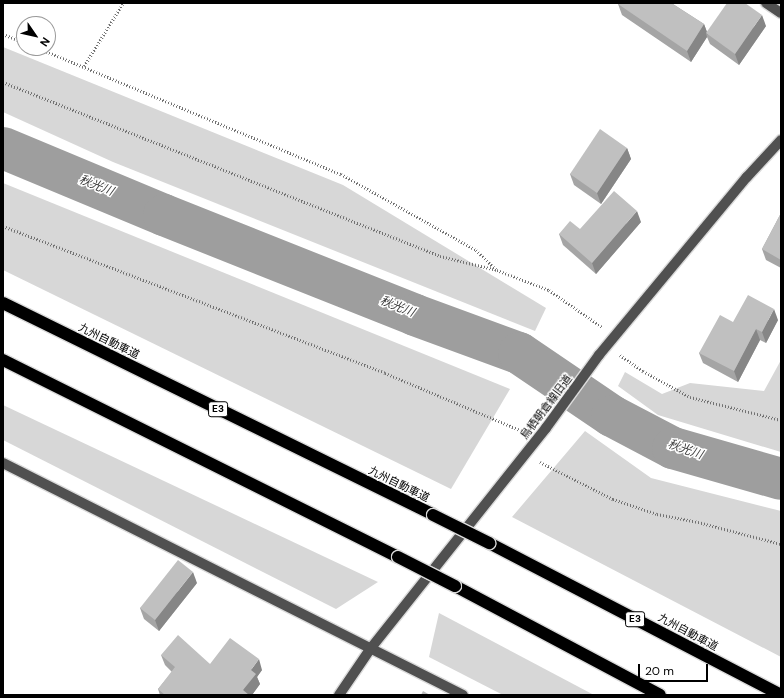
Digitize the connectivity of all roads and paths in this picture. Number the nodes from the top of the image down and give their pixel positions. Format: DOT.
graph roads {
  1 [pos="123,3"];
  2 [pos="766,3"];
  3 [pos="781,13"];
  4 [pos="3,34"];
  5 [pos="16,39"];
  6 [pos="56,55"];
  7 [pos="84,66"];
  8 [pos="3,82"];
  9 [pos="781,140"];
  10 [pos="3,226"];
  11 [pos="497,270"];
  12 [pos="3,303"];
  13 [pos="615,336"];
  14 [pos="607,345"];
  15 [pos="3,360"];
  16 [pos="781,420"];
  17 [pos="538,438"];
  18 [pos="525,455"];
  19 [pos="3,463"];
  20 [pos="781,544"];
  21 [pos="371,648"];
  22 [pos="339,695"];
  23 [pos="463,695"];
  24 [pos="660,695"];
  25 [pos="781,695"];
  1 -- 7 [label="path"];
  2 -- 3 [label="street"];
  4 -- 5 [label="path"];
  6 -- 7 [label="path"];
  7 -- 11 [label="path"];
  8 -- 11 [label="path"];
  9 -- 13 [label="street, 鳥栖朝倉線旧道"];
  10 -- 17 [label="path"];
  11 -- 13 [label="path"];
  12 -- 25 [label="highway, 九州自動車道 / E3, bridge"];
  13 -- 14 [label="street, 鳥栖朝倉線旧道"];
  14 -- 16 [label="path"];
  14 -- 17 [label="street, 鳥栖朝倉線旧道"];
  15 -- 24 [label="highway, bridge"];
  17 -- 18 [label="street, 鳥栖朝倉線旧道"];
  18 -- 20 [label="path"];
  18 -- 21 [label="street, 鳥栖朝倉線旧道"];
  19 -- 21 [label="street"];
  21 -- 22 [label="street, 鳥栖朝倉線旧道"];
  21 -- 23 [label="street"];
}
